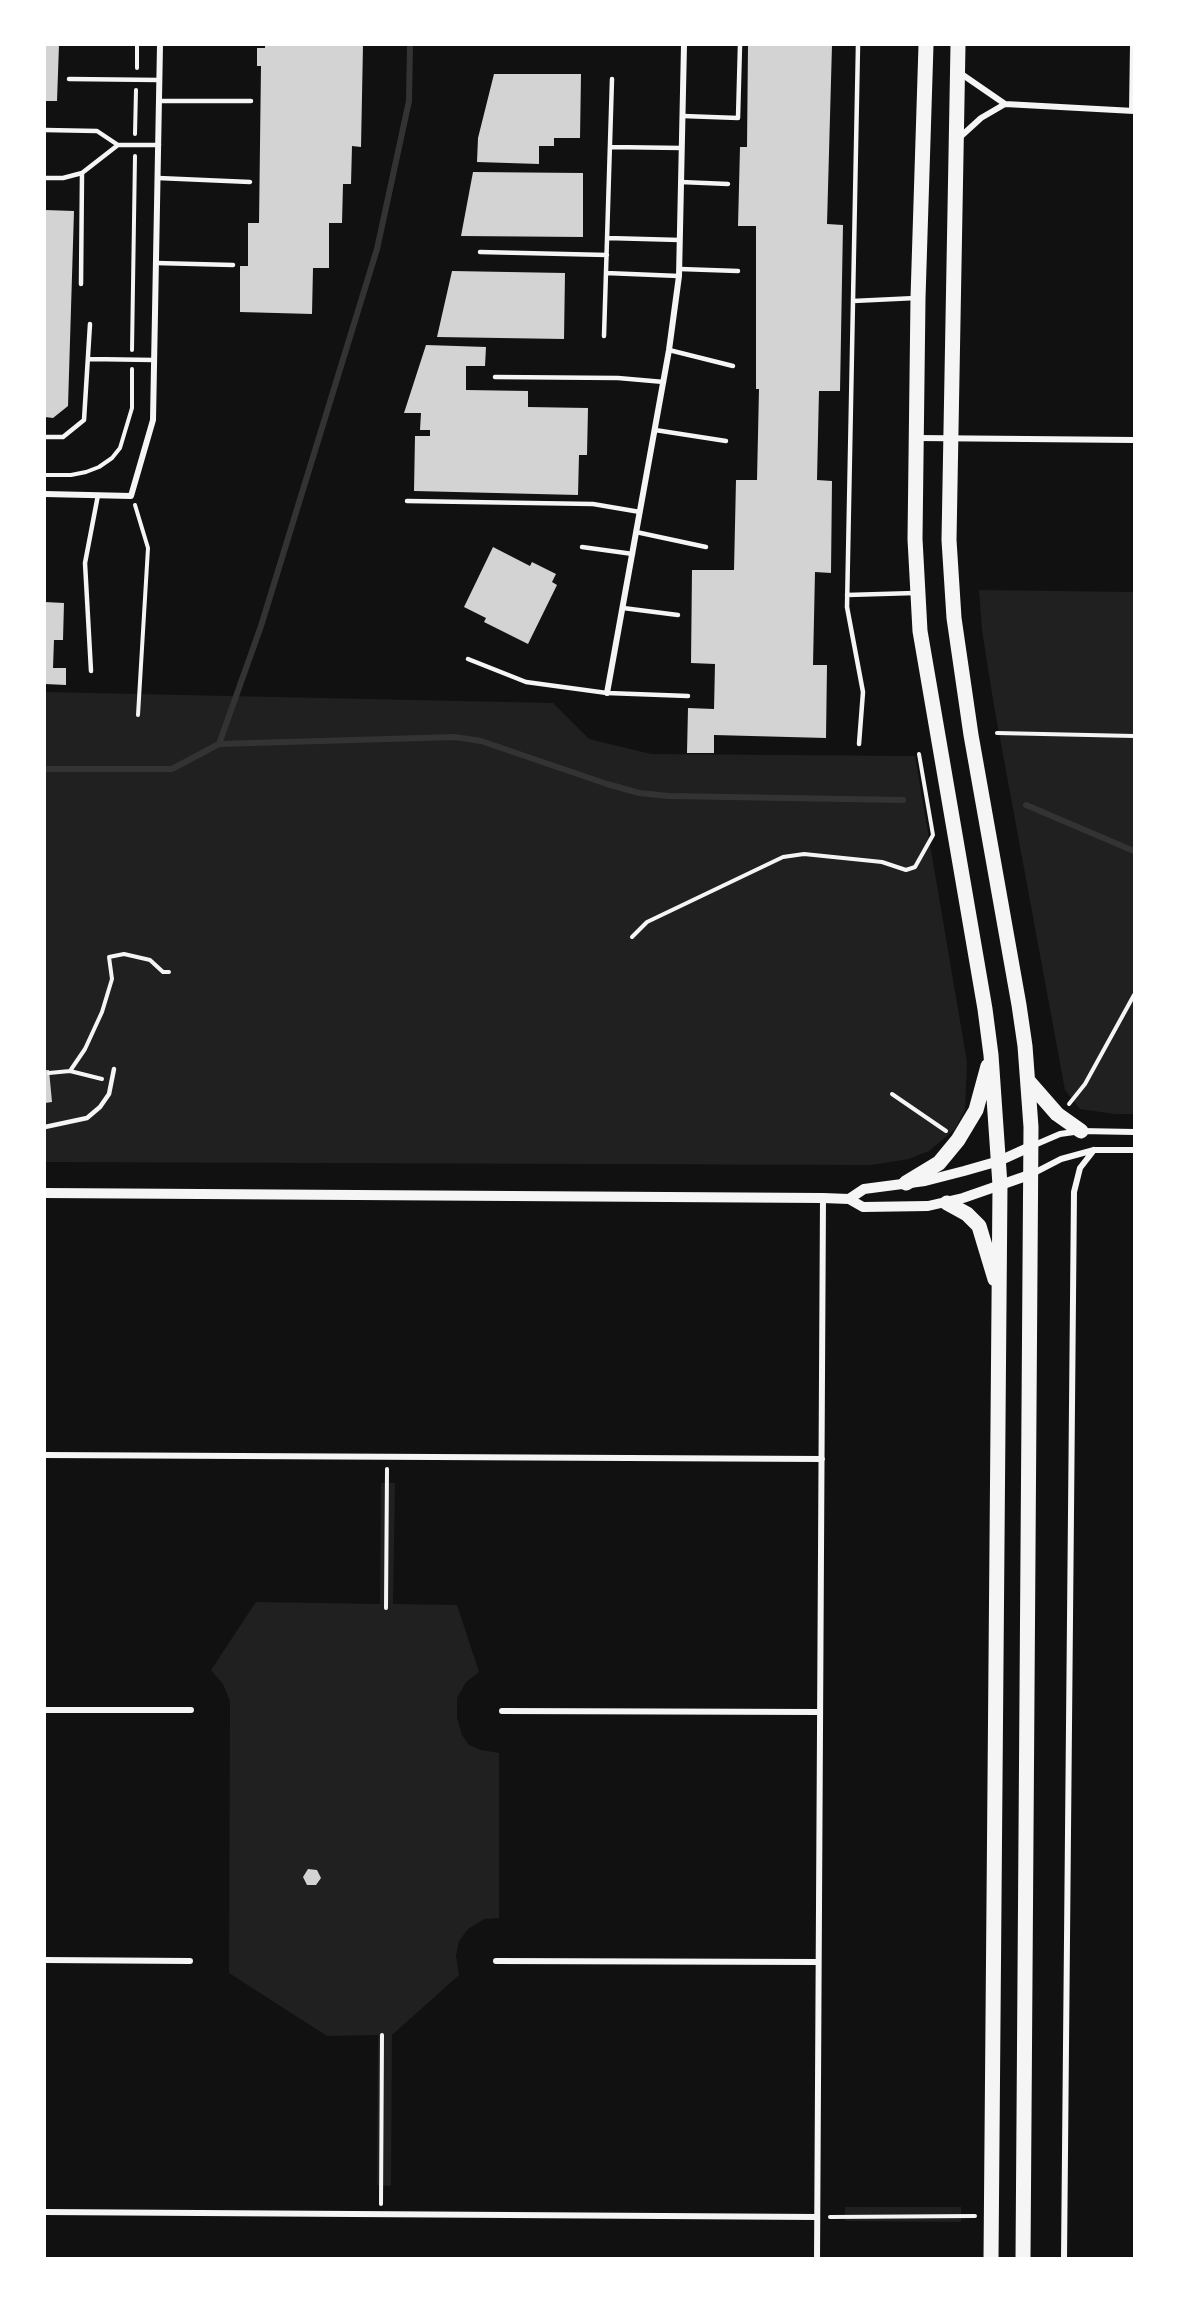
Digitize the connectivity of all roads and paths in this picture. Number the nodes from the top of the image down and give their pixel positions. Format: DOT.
graph roads {
  1 [pos="137,45"];
  2 [pos="160,45"];
  3 [pos="684,45"];
  4 [pos="740,45"];
  5 [pos="858,45"];
  6 [pos="926,45"];
  7 [pos="958,45"];
  8 [pos="1134,45"];
  9 [pos="957,70"];
  10 [pos="69,79"];
  11 [pos="612,79"];
  12 [pos="136,80"];
  13 [pos="159,80"];
  14 [pos="159,101"];
  15 [pos="250,101"];
  16 [pos="1005,104"];
  17 [pos="1133,111"];
  18 [pos="683,116"];
  19 [pos="45,130"];
  20 [pos="956,141"];
  21 [pos="118,145"];
  22 [pos="135,145"];
  23 [pos="159,145"];
  24 [pos="610,147"];
  25 [pos="682,148"];
  26 [pos="82,173"];
  27 [pos="45,178"];
  28 [pos="158,178"];
  29 [pos="250,182"];
  30 [pos="681,182"];
  31 [pos="729,184"];
  32 [pos="607,238"];
  33 [pos="680,240"];
  34 [pos="480,252"];
  35 [pos="607,255"];
  36 [pos="156,263"];
  37 [pos="233,265"];
  38 [pos="738,271"];
  39 [pos="606,273"];
  40 [pos="680,273"];
  41 [pos="81,284"];
  42 [pos="918,298"];
  43 [pos="853,301"];
  44 [pos="90,324"];
  45 [pos="604,336"];
  46 [pos="669,350"];
  47 [pos="89,359"];
  48 [pos="132,360"];
  49 [pos="154,360"];
  50 [pos="732,366"];
  51 [pos="495,377"];
  52 [pos="664,382"];
  53 [pos="655,430"];
  54 [pos="45,437"];
  55 [pos="917,438"];
  56 [pos="951,439"];
  57 [pos="1134,440"];
  58 [pos="726,441"];
  59 [pos="45,475"];
  60 [pos="45,494"];
  61 [pos="98,495"];
  62 [pos="131,496"];
  63 [pos="407,501"];
  64 [pos="640,512"];
  65 [pos="636,532"];
  66 [pos="582,546"];
  67 [pos="706,546"];
  68 [pos="633,554"];
  69 [pos="918,593"];
  70 [pos="847,595"];
  71 [pos="622,608"];
  72 [pos="678,615"];
  73 [pos="468,659"];
  74 [pos="91,671"];
  75 [pos="607,693"];
  76 [pos="688,696"];
  77 [pos="138,715"];
  78 [pos="997,733"];
  79 [pos="1134,736"];
  80 [pos="859,744"];
  81 [pos="919,754"];
  82 [pos="632,937"];
  83 [pos="169,972"];
  84 [pos="1134,995"];
  85 [pos="991,1054"];
  86 [pos="114,1069"];
  87 [pos="70,1071"];
  88 [pos="49,1073"];
  89 [pos="111,1081"];
  90 [pos="1029,1082"];
  91 [pos="892,1094"];
  92 [pos="1064,1108"];
  93 [pos="45,1126"];
  94 [pos="1081,1131"];
  95 [pos="1134,1132"];
  96 [pos="950,1134"];
  97 [pos="1032,1146"];
  98 [pos="1094,1150"];
  99 [pos="1134,1150"];
  100 [pos="999,1161"];
  101 [pos="1032,1174"];
  102 [pos="906,1183"];
  103 [pos="1000,1185"];
  104 [pos="45,1193"];
  105 [pos="823,1198"];
  106 [pos="849,1198"];
  107 [pos="947,1203"];
  108 [pos="1000,1299"];
  109 [pos="45,1455"];
  110 [pos="387,1457"];
  111 [pos="822,1459"];
  112 [pos="386,1608"];
  113 [pos="45,1710"];
  114 [pos="191,1710"];
  115 [pos="502,1711"];
  116 [pos="820,1712"];
  117 [pos="45,1960"];
  118 [pos="190,1960"];
  119 [pos="496,1961"];
  120 [pos="818,1962"];
  121 [pos="382,2035"];
  122 [pos="45,2212"];
  123 [pos="381,2214"];
  124 [pos="991,2216"];
  125 [pos="817,2217"];
  126 [pos="817,2258"];
  127 [pos="991,2258"];
  128 [pos="1023,2258"];
  129 [pos="1064,2258"];
  1 -- 12 [label="path"];
  2 -- 13 [label="street"];
  3 -- 18 [label="street"];
  4 -- 18 [label="lane"];
  5 -- 43 [label="lane"];
  6 -- 42 [label="main road"];
  7 -- 9 [label="main road"];
  8 -- 17 [label="street"];
  9 -- 16 [label="street"];
  9 -- 20 [label="main road"];
  10 -- 12 [label="lane"];
  11 -- 24 [label="lane"];
  12 -- 13 [label="lane"];
  12 -- 22 [label="path"];
  13 -- 14 [label="street"];
  14 -- 15 [label="lane"];
  14 -- 23 [label="street"];
  16 -- 17 [label="street"];
  16 -- 20 [label="street"];
  18 -- 25 [label="street"];
  19 -- 21 [label="lane"];
  20 -- 56 [label="main road"];
  21 -- 22 [label="lane"];
  21 -- 26 [label="lane"];
  22 -- 23 [label="lane"];
  22 -- 48 [label="path"];
  23 -- 28 [label="street"];
  24 -- 25 [label="lane"];
  24 -- 32 [label="lane"];
  25 -- 30 [label="street"];
  26 -- 27 [label="lane"];
  26 -- 41 [label="lane"];
  28 -- 29 [label="lane"];
  28 -- 36 [label="street"];
  30 -- 31 [label="lane"];
  30 -- 33 [label="street"];
  32 -- 33 [label="lane"];
  32 -- 35 [label="lane"];
  33 -- 40 [label="street"];
  34 -- 35 [label="lane"];
  35 -- 39 [label="lane"];
  36 -- 37 [label="lane"];
  36 -- 49 [label="street"];
  38 -- 40 [label="lane"];
  39 -- 40 [label="lane"];
  39 -- 45 [label="lane"];
  40 -- 46 [label="street"];
  42 -- 43 [label="lane"];
  42 -- 55 [label="main road"];
  43 -- 70 [label="lane"];
  44 -- 47 [label="lane"];
  46 -- 50 [label="lane"];
  46 -- 52 [label="street"];
  47 -- 48 [label="lane"];
  47 -- 54 [label="lane"];
  48 -- 49 [label="lane"];
  48 -- 59 [label="path"];
  49 -- 62 [label="street"];
  51 -- 52 [label="lane"];
  52 -- 53 [label="street"];
  53 -- 58 [label="lane"];
  53 -- 64 [label="street"];
  55 -- 56 [label="street"];
  55 -- 69 [label="main road"];
  56 -- 57 [label="street"];
  56 -- 90 [label="main road"];
  60 -- 61 [label="street"];
  61 -- 62 [label="street"];
  61 -- 74 [label="lane"];
  62 -- 77 [label="path"];
  63 -- 64 [label="lane"];
  64 -- 65 [label="street"];
  65 -- 67 [label="lane"];
  65 -- 68 [label="street"];
  66 -- 68 [label="lane"];
  68 -- 71 [label="street"];
  69 -- 70 [label="lane"];
  69 -- 85 [label="main road"];
  70 -- 80 [label="lane"];
  71 -- 72 [label="lane"];
  71 -- 75 [label="street"];
  73 -- 75 [label="lane"];
  75 -- 76 [label="lane"];
  78 -- 79 [label="path"];
  81 -- 82 [label="path"];
  83 -- 87 [label="path"];
  84 -- 92 [label="path"];
  85 -- 100 [label="main road"];
  85 -- 102 [label="main road"];
  86 -- 89 [label="lane"];
  87 -- 88 [label="path"];
  87 -- 89 [label="path"];
  89 -- 93 [label="lane"];
  90 -- 94 [label="main road"];
  90 -- 97 [label="main road"];
  91 -- 96 [label="path"];
  94 -- 95 [label="street"];
  94 -- 97 [label="street"];
  97 -- 100 [label="street"];
  97 -- 101 [label="main road"];
  98 -- 99 [label="street"];
  98 -- 101 [label="street"];
  98 -- 129 [label="street"];
  100 -- 102 [label="street"];
  100 -- 103 [label="main road"];
  101 -- 103 [label="street"];
  101 -- 128 [label="main road"];
  102 -- 106 [label="street"];
  103 -- 107 [label="street"];
  103 -- 108 [label="main road"];
  104 -- 105 [label="street"];
  105 -- 106 [label="street"];
  105 -- 111 [label="street"];
  106 -- 107 [label="street"];
  107 -- 108 [label="main road"];
  108 -- 124 [label="main road"];
  109 -- 110 [label="street"];
  110 -- 111 [label="street"];
  110 -- 112 [label="path"];
  111 -- 116 [label="street"];
  113 -- 114 [label="street"];
  115 -- 116 [label="street"];
  116 -- 120 [label="street"];
  117 -- 118 [label="street"];
  119 -- 120 [label="street"];
  120 -- 125 [label="street"];
  121 -- 123 [label="path"];
  122 -- 123 [label="street"];
  123 -- 125 [label="street"];
  124 -- 125 [label="path"];
  124 -- 127 [label="main road"];
  125 -- 126 [label="street"];
}
